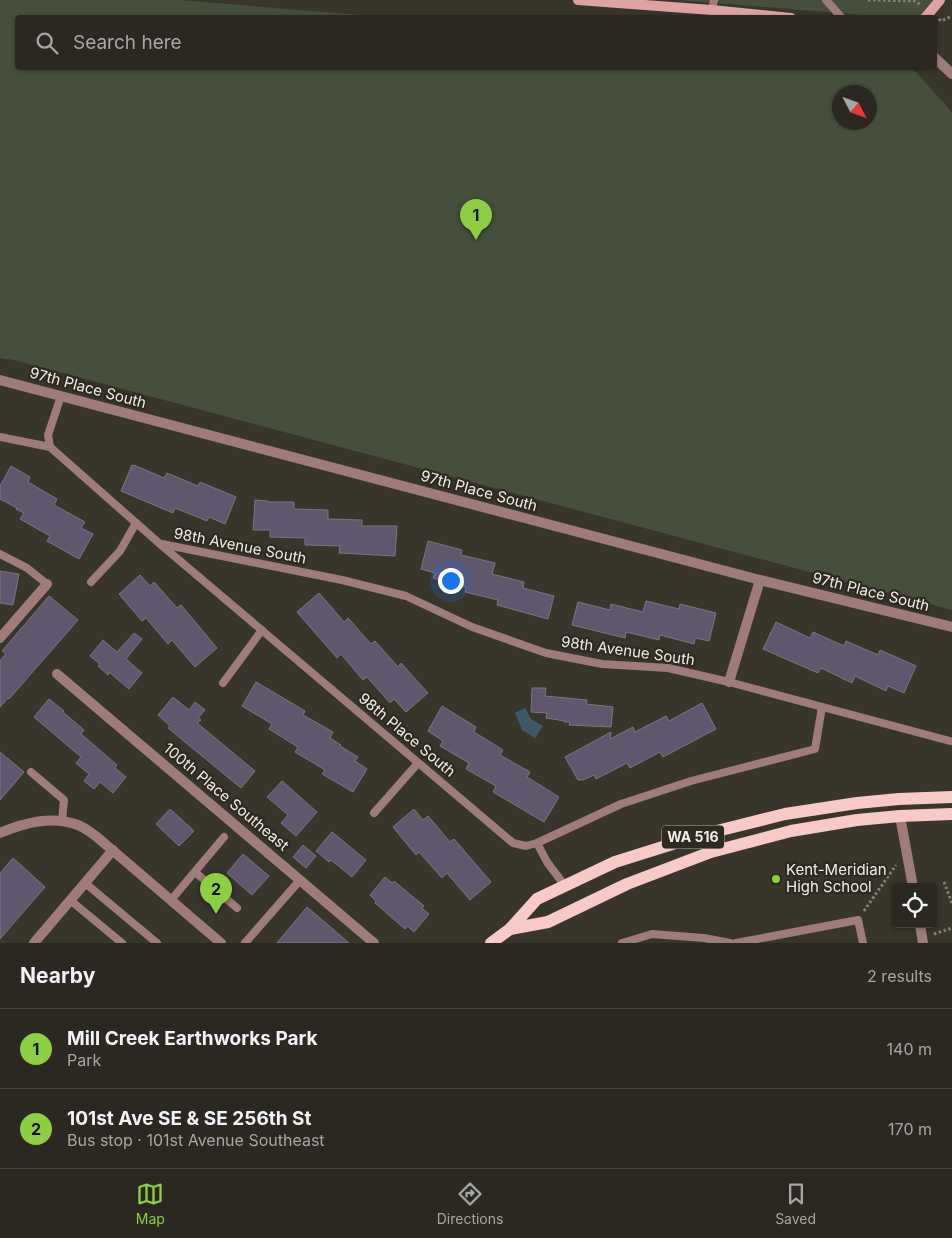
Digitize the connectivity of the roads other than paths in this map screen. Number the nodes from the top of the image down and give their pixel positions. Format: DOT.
graph roads {
  1 [pos="578,0"];
  2 [pos="826,0"];
  3 [pos="940,0"];
  4 [pos="713,5"];
  5 [pos="773,15"];
  6 [pos="839,15"];
  7 [pos="927,15"];
  8 [pos="937,60"];
  9 [pos="952,74"];
  10 [pos="0,380"];
  11 [pos="61,396"];
  12 [pos="0,436"];
  13 [pos="50,447"];
  14 [pos="136,523"];
  15 [pos="160,544"];
  16 [pos="0,554"];
  17 [pos="760,580"];
  18 [pos="91,582"];
  19 [pos="47,584"];
  20 [pos="952,627"];
  21 [pos="262,630"];
  22 [pos="0,638"];
  23 [pos="57,674"];
  24 [pos="224,682"];
  25 [pos="729,682"];
  26 [pos="822,708"];
  27 [pos="950,740"];
  28 [pos="418,763"];
  29 [pos="31,772"];
  30 [pos="952,797"];
  31 [pos="374,813"];
  32 [pos="952,814"];
  33 [pos="900,816"];
  34 [pos="62,821"];
  35 [pos="0,833"];
  36 [pos="224,837"];
  37 [pos="537,843"];
  38 [pos="113,850"];
  39 [pos="195,872"];
  40 [pos="300,880"];
  41 [pos="85,883"];
  42 [pos="912,883"];
  43 [pos="565,886"];
  44 [pos="70,900"];
  45 [pos="171,900"];
  46 [pos="237,908"];
  47 [pos="510,929"];
  48 [pos="34,943"];
  49 [pos="122,943"];
  50 [pos="157,943"];
  51 [pos="221,943"];
  52 [pos="245,943"];
  53 [pos="374,943"];
  54 [pos="491,943"];
  55 [pos="622,943"];
  56 [pos="730,943"];
  57 [pos="738,943"];
  58 [pos="863,943"];
  1 -- 4 [label="street"];
  2 -- 6 [label="lane"];
  3 -- 7 [label="street"];
  4 -- 5 [label="street"];
  8 -- 9 [label="street"];
  10 -- 11 [label="street, 97th Place South"];
  11 -- 13 [label="lane"];
  11 -- 17 [label="street, 97th Place South"];
  12 -- 13 [label="lane"];
  13 -- 14 [label="lane, 98th Place South"];
  14 -- 15 [label="lane, 98th Place South"];
  14 -- 18 [label="lane"];
  15 -- 21 [label="lane, 98th Place South"];
  15 -- 25 [label="lane, 98th Avenue South"];
  16 -- 19 [label="lane"];
  17 -- 20 [label="street, 97th Place South"];
  17 -- 25 [label="street"];
  19 -- 22 [label="street"];
  21 -- 24 [label="lane"];
  21 -- 28 [label="lane, 98th Place South"];
  23 -- 40 [label="street, 100th Place Southeast"];
  25 -- 26 [label="lane, 98th Avenue South"];
  26 -- 27 [label="lane, 98th Avenue South"];
  26 -- 37 [label="lane, 98th Place South"];
  28 -- 31 [label="lane"];
  28 -- 37 [label="lane, 98th Place South"];
  29 -- 34 [label="lane"];
  30 -- 43 [label="main road, WA 516"];
  32 -- 33 [label="main road, WA 516"];
  33 -- 42 [label="street"];
  33 -- 47 [label="main road, WA 516"];
  34 -- 35 [label="street"];
  34 -- 38 [label="street"];
  36 -- 39 [label="lane"];
  37 -- 43 [label="lane"];
  38 -- 41 [label="street"];
  38 -- 45 [label="street"];
  39 -- 45 [label="lane"];
  39 -- 46 [label="lane"];
  40 -- 52 [label="lane"];
  40 -- 53 [label="street, 100th Place Southeast"];
  41 -- 44 [label="street"];
  41 -- 50 [label="lane"];
  43 -- 47 [label="main road, WA 516"];
  44 -- 48 [label="street"];
  44 -- 49 [label="lane"];
  45 -- 51 [label="street"];
  47 -- 54 [label="main road, WA 516"];
  55 -- 56 [label="lane"];
  57 -- 58 [label="lane"];
}
